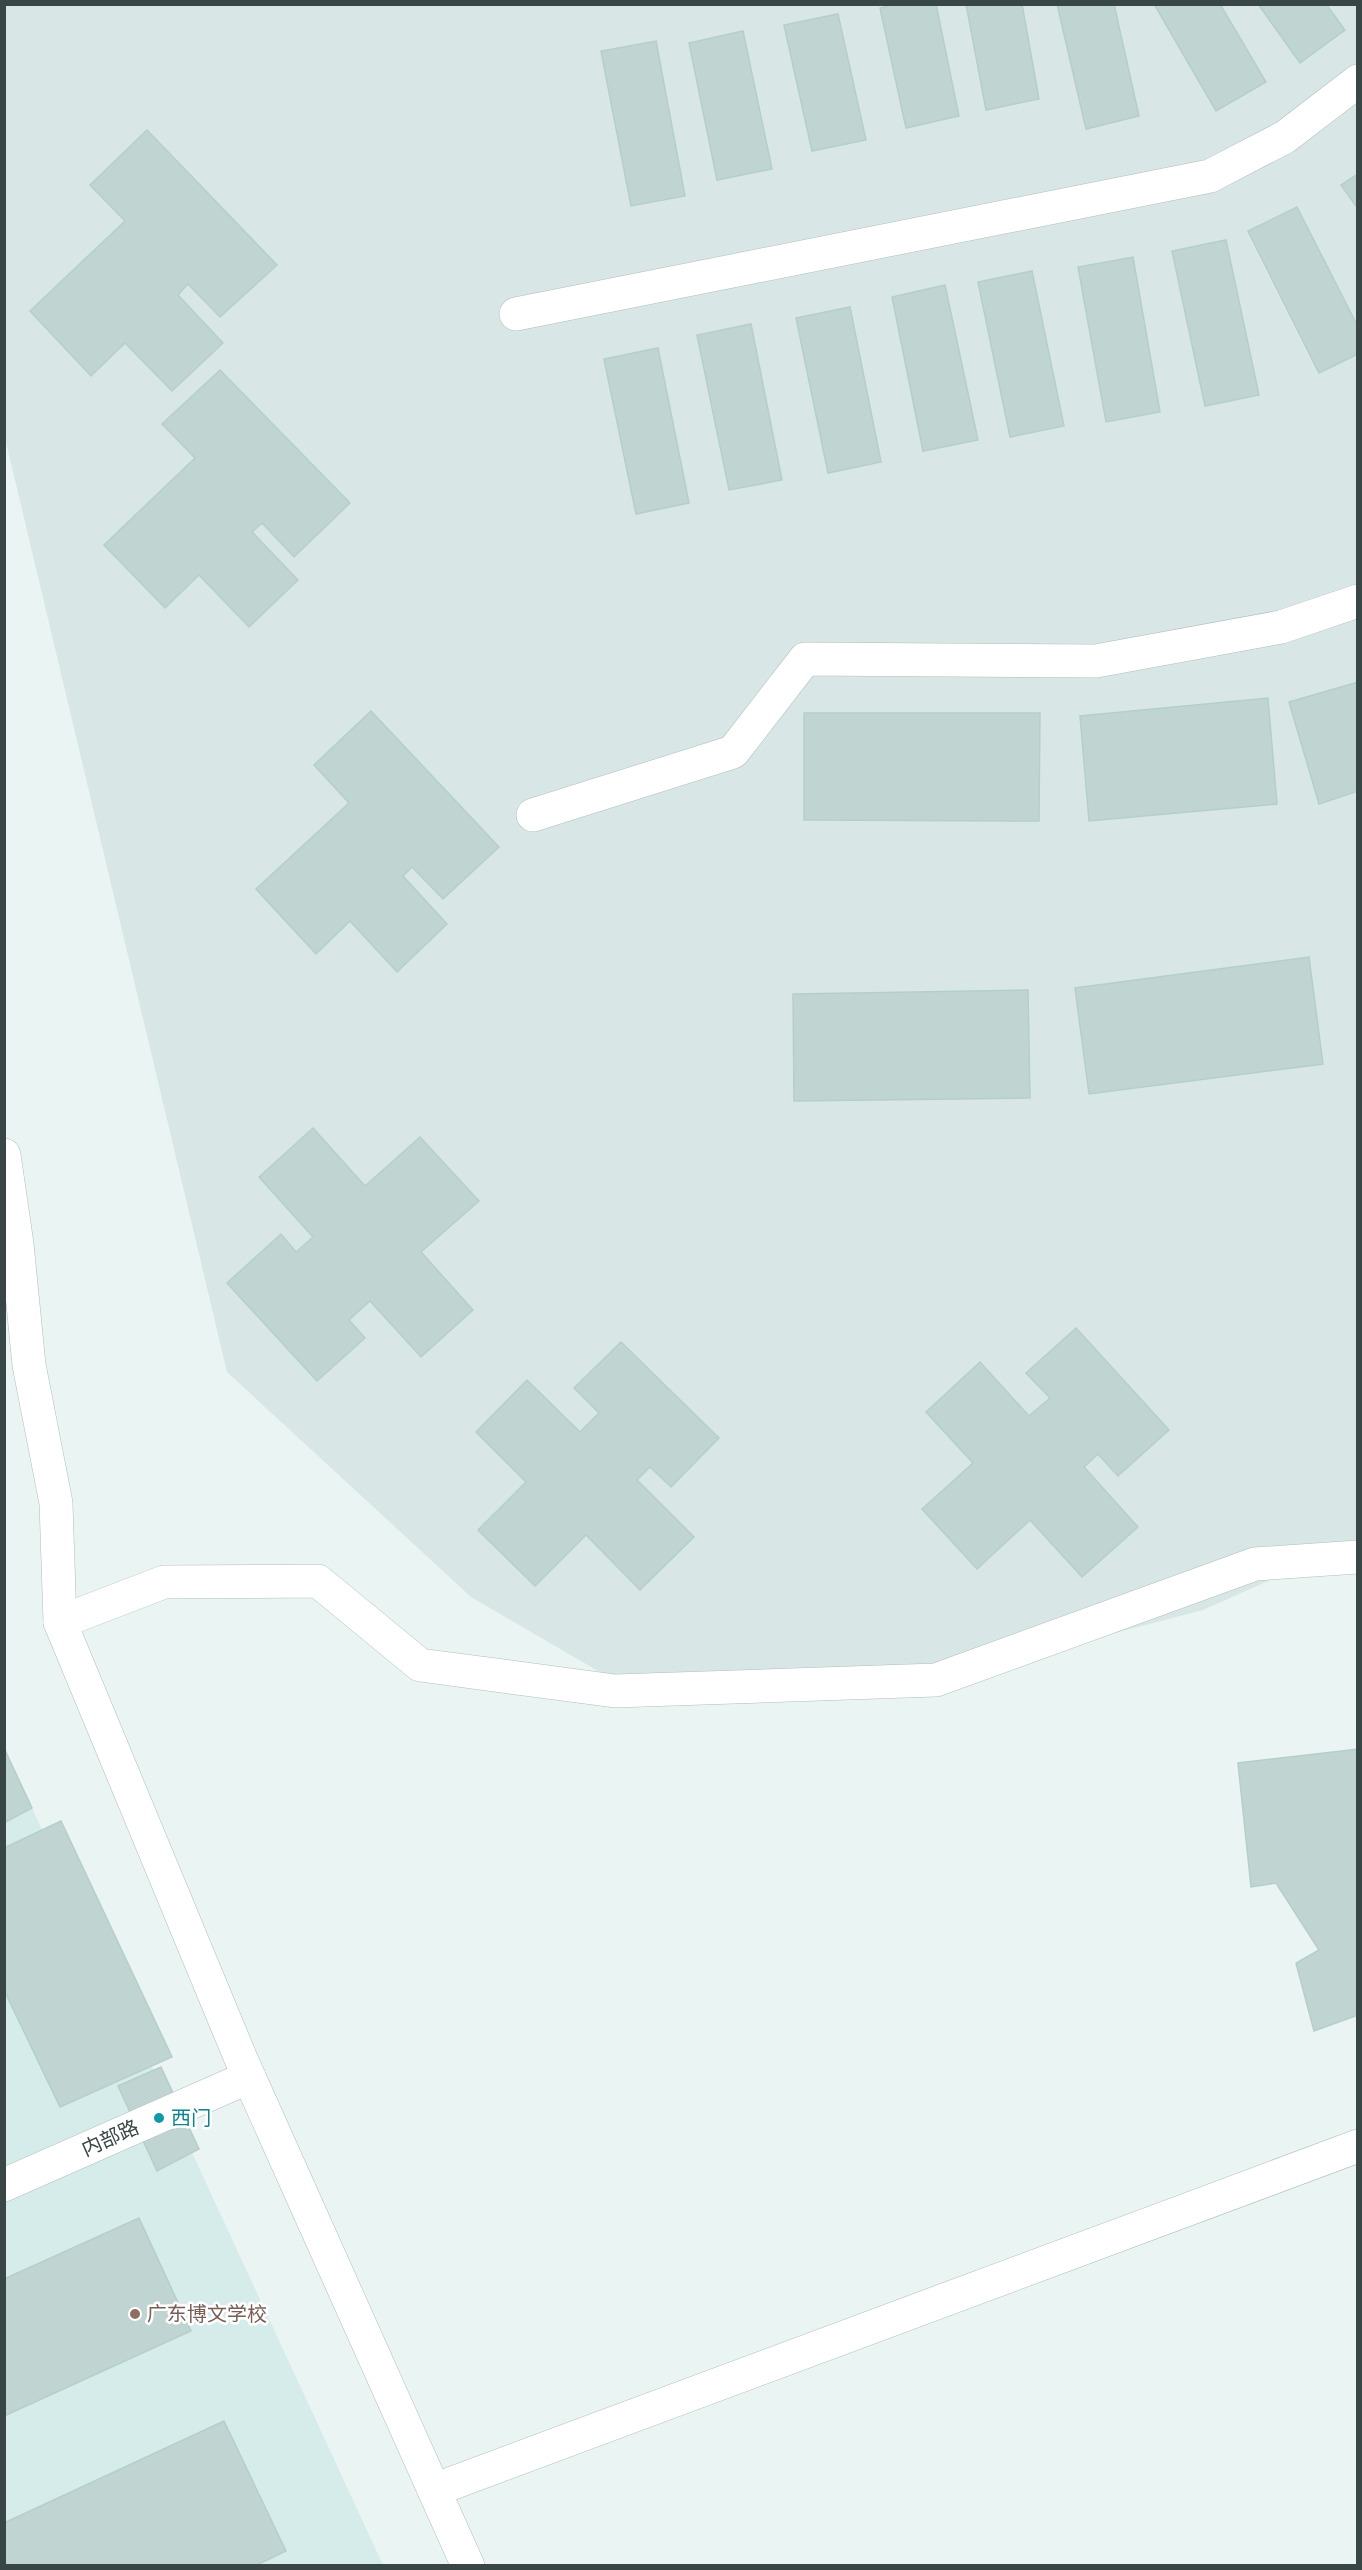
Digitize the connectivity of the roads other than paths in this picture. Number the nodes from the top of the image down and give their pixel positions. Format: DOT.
graph roads {
  1 [pos="1358,81"];
  2 [pos="516,314"];
  3 [pos="1358,601"];
  4 [pos="533,815"];
  5 [pos="4,1155"];
  6 [pos="1358,1557"];
  7 [pos="60,1622"];
  8 [pos="249,2077"];
  9 [pos="1358,2146"];
  10 [pos="4,2186"];
  11 [pos="434,2490"];
  12 [pos="468,2565"];
  1 -- 2 [label="street"];
  3 -- 4 [label="street"];
  5 -- 7 [label="street"];
  6 -- 7 [label="street"];
  7 -- 8 [label="street"];
  8 -- 10 [label="street, 内部路"];
  8 -- 11 [label="street"];
  9 -- 11 [label="street"];
  11 -- 12 [label="street"];
}
